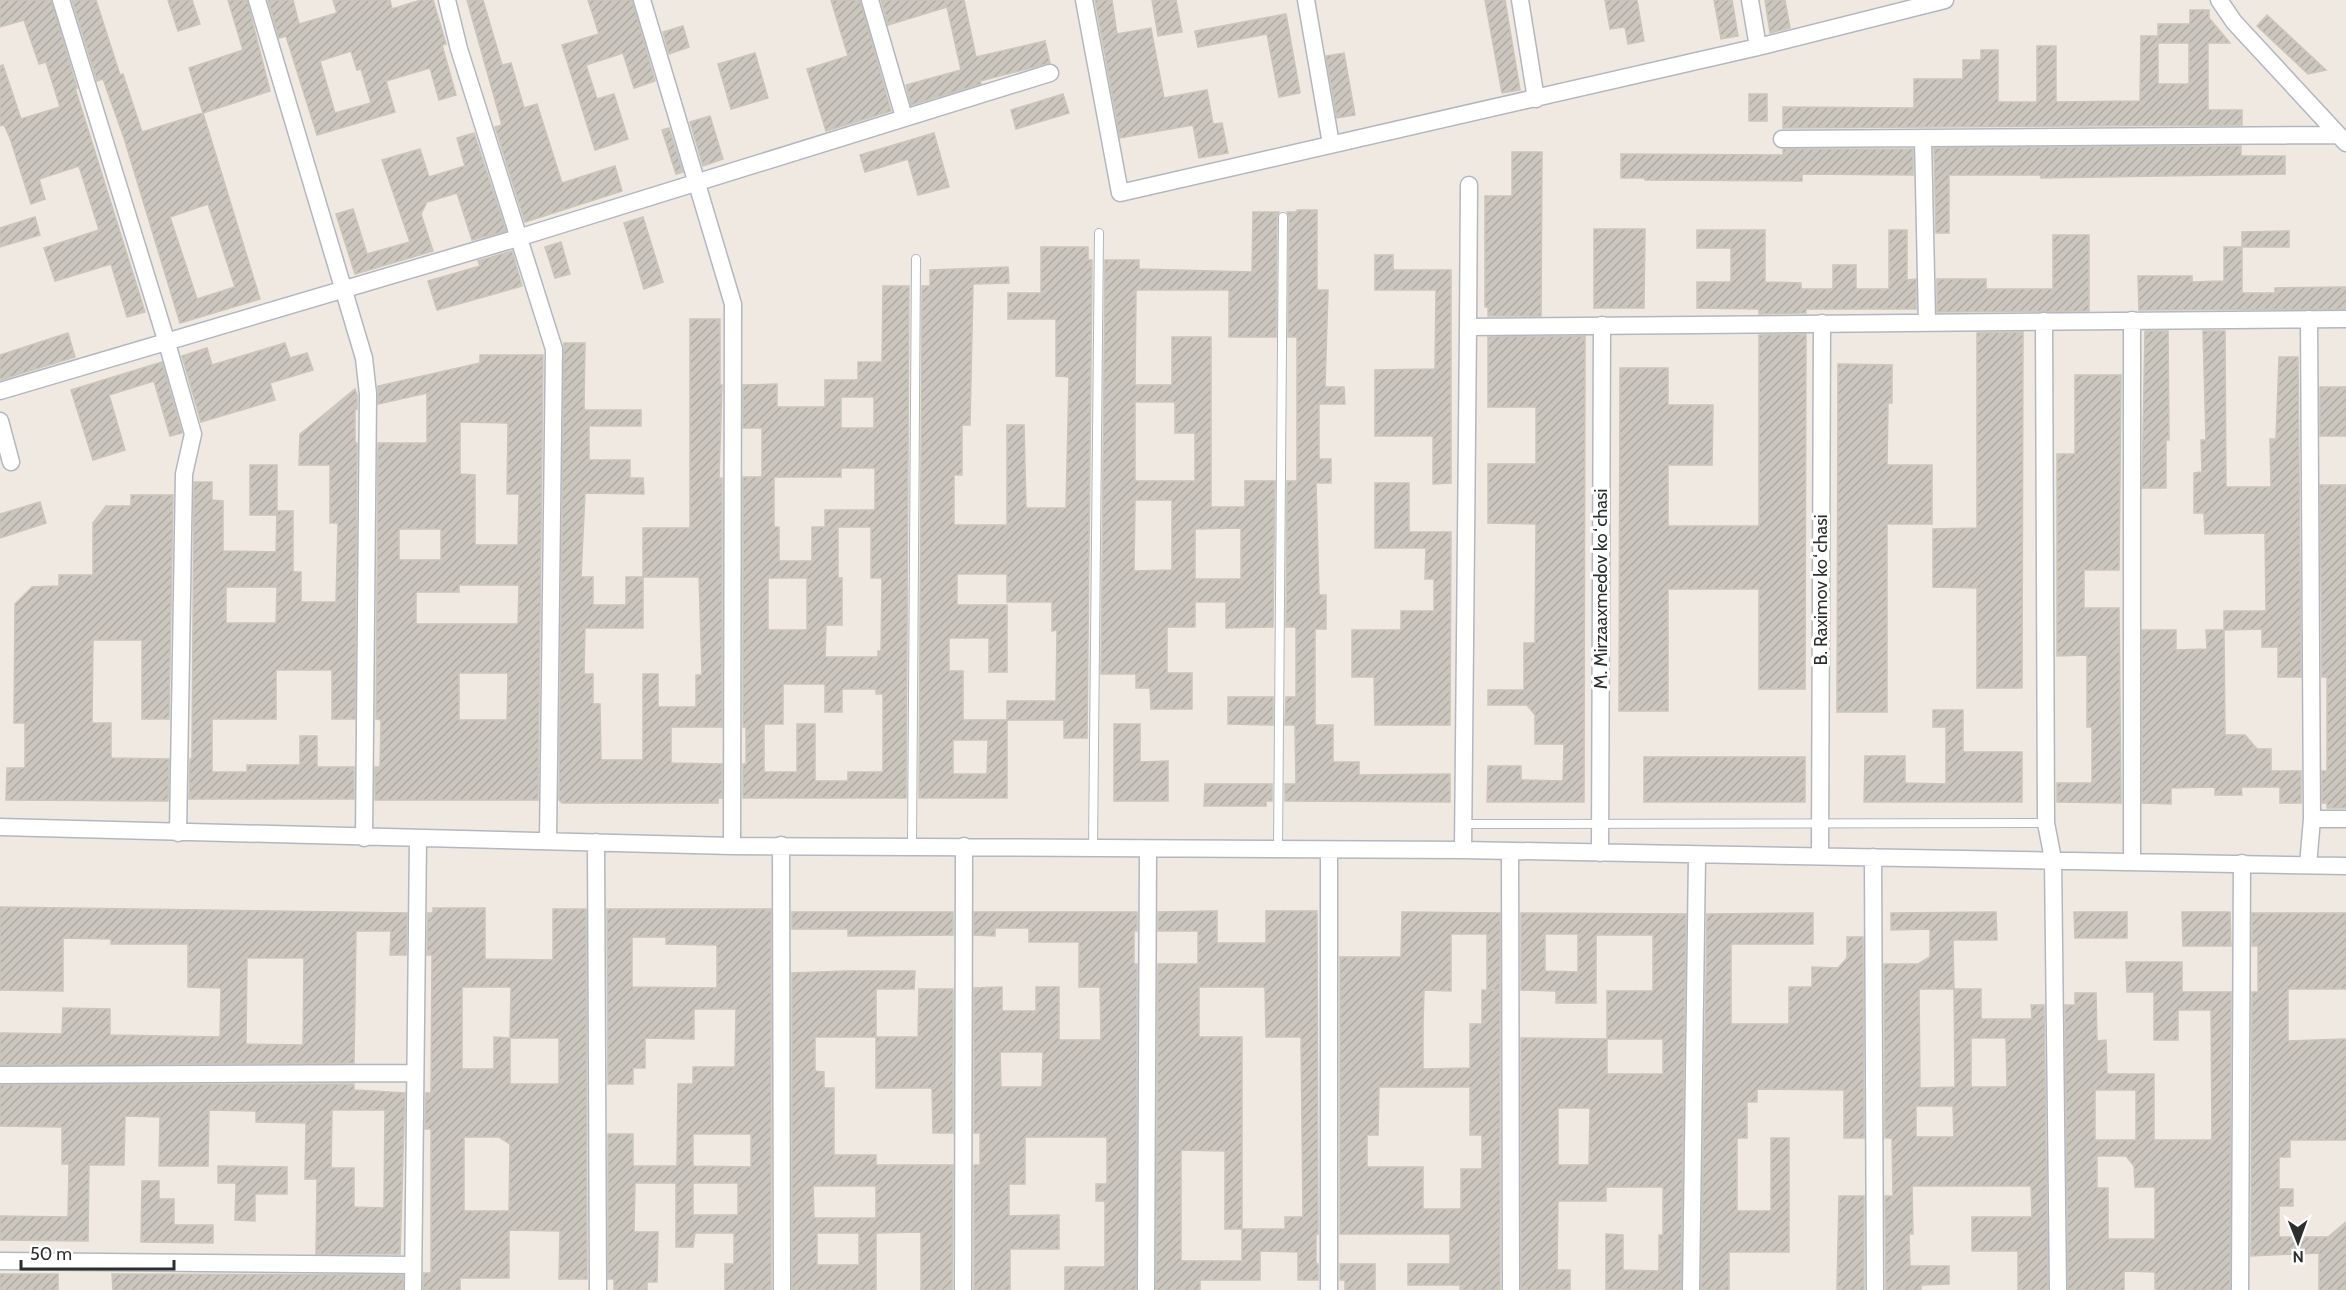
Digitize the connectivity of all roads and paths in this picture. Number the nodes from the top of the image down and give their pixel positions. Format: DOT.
graph roads {
  1 [pos="61,0"];
  2 [pos="257,0"];
  3 [pos="447,0"];
  4 [pos="642,0"];
  5 [pos="870,0"];
  6 [pos="1084,0"];
  7 [pos="1306,0"];
  8 [pos="1520,0"];
  9 [pos="1750,0"];
  10 [pos="1945,0"];
  11 [pos="2219,0"];
  12 [pos="1758,47"];
  13 [pos="1050,73"];
  14 [pos="1536,99"];
  15 [pos="904,117"];
  16 [pos="1923,138"];
  17 [pos="2342,139"];
  18 [pos="1782,140"];
  19 [pos="1331,144"];
  20 [pos="698,182"];
  21 [pos="1469,185"];
  22 [pos="1283,217"];
  23 [pos="1099,233"];
  24 [pos="521,237"];
  25 [pos="916,259"];
  26 [pos="344,289"];
  27 [pos="2309,319"];
  28 [pos="2346,319"];
  29 [pos="2132,320"];
  30 [pos="2044,321"];
  31 [pos="1927,322"];
  32 [pos="1822,323"];
  33 [pos="1602,325"];
  34 [pos="1468,327"];
  35 [pos="167,343"];
  36 [pos="0,391"];
  37 [pos="0,421"];
  38 [pos="11,462"];
  39 [pos="2312,819"];
  40 [pos="2346,819"];
  41 [pos="1821,823"];
  42 [pos="2046,823"];
  43 [pos="1462,824"];
  44 [pos="1599,824"];
  45 [pos="0,827"];
  46 [pos="178,832"];
  47 [pos="364,838"];
  48 [pos="418,839"];
  49 [pos="548,841"];
  50 [pos="596,842"];
  51 [pos="781,845"];
  52 [pos="732,846"];
  53 [pos="912,846"];
  54 [pos="964,846"];
  55 [pos="1093,849"];
  56 [pos="1148,849"];
  57 [pos="1278,850"];
  58 [pos="1329,850"];
  59 [pos="1463,850"];
  60 [pos="1510,852"];
  61 [pos="1600,853"];
  62 [pos="1697,855"];
  63 [pos="1820,856"];
  64 [pos="1873,857"];
  65 [pos="2053,859"];
  66 [pos="2132,861"];
  67 [pos="2242,863"];
  68 [pos="2308,865"];
  69 [pos="2346,866"];
  70 [pos="415,1073"];
  71 [pos="0,1075"];
  72 [pos="0,1261"];
  73 [pos="413,1264"];
  74 [pos="413,1290"];
  75 [pos="598,1290"];
  76 [pos="782,1290"];
  77 [pos="963,1290"];
  78 [pos="1146,1290"];
  79 [pos="1329,1290"];
  80 [pos="1511,1290"];
  81 [pos="1691,1290"];
  82 [pos="1875,1290"];
  83 [pos="2058,1290"];
  84 [pos="2240,1290"];
  1 -- 35 [label="street"];
  2 -- 26 [label="street"];
  3 -- 24 [label="street"];
  4 -- 20 [label="street"];
  5 -- 15 [label="street"];
  6 -- 19 [label="street"];
  7 -- 19 [label="street"];
  8 -- 14 [label="street"];
  9 -- 12 [label="street"];
  10 -- 12 [label="street"];
  11 -- 17 [label="street"];
  12 -- 14 [label="street"];
  13 -- 15 [label="street"];
  14 -- 19 [label="street"];
  15 -- 20 [label="street"];
  16 -- 17 [label="street"];
  16 -- 18 [label="street"];
  16 -- 31 [label="street"];
  20 -- 24 [label="street"];
  20 -- 52 [label="street"];
  21 -- 34 [label="street"];
  22 -- 57 [label="lane"];
  23 -- 55 [label="lane"];
  24 -- 26 [label="street"];
  24 -- 49 [label="street"];
  25 -- 53 [label="lane"];
  26 -- 35 [label="street"];
  26 -- 47 [label="street"];
  27 -- 28 [label="street"];
  27 -- 29 [label="street"];
  27 -- 39 [label="street"];
  29 -- 30 [label="street"];
  29 -- 66 [label="street"];
  30 -- 31 [label="street"];
  30 -- 42 [label="street"];
  31 -- 32 [label="street"];
  32 -- 33 [label="street"];
  32 -- 41 [label="street, B. Raximov koʻchasi"];
  33 -- 34 [label="street"];
  33 -- 44 [label="street, M. Mirzaaxmedov koʻchasi"];
  34 -- 43 [label="street"];
  35 -- 36 [label="street"];
  35 -- 46 [label="street"];
  37 -- 38 [label="street"];
  39 -- 40 [label="street"];
  39 -- 68 [label="street"];
  41 -- 42 [label="lane"];
  41 -- 44 [label="lane"];
  41 -- 63 [label="street, B. Raximov koʻchasi"];
  42 -- 65 [label="street"];
  43 -- 44 [label="lane"];
  43 -- 59 [label="street"];
  44 -- 61 [label="street, M. Mirzaaxmedov koʻchasi"];
  45 -- 46 [label="street"];
  46 -- 47 [label="street"];
  47 -- 48 [label="street"];
  48 -- 49 [label="street"];
  48 -- 70 [label="street"];
  49 -- 50 [label="street"];
  50 -- 52 [label="street"];
  50 -- 75 [label="street"];
  51 -- 52 [label="street"];
  51 -- 53 [label="street"];
  51 -- 76 [label="street"];
  53 -- 54 [label="street"];
  54 -- 55 [label="street"];
  54 -- 77 [label="street"];
  55 -- 56 [label="street"];
  56 -- 57 [label="street"];
  56 -- 78 [label="street"];
  57 -- 58 [label="street"];
  58 -- 59 [label="street"];
  58 -- 79 [label="street"];
  59 -- 60 [label="street"];
  60 -- 61 [label="street"];
  60 -- 80 [label="street"];
  61 -- 62 [label="street"];
  62 -- 63 [label="street"];
  62 -- 81 [label="street"];
  63 -- 64 [label="street"];
  64 -- 65 [label="street"];
  64 -- 82 [label="street"];
  65 -- 66 [label="street"];
  65 -- 83 [label="street"];
  66 -- 67 [label="street"];
  67 -- 68 [label="street"];
  67 -- 84 [label="street"];
  68 -- 69 [label="street"];
  70 -- 71 [label="street"];
  70 -- 73 [label="street"];
  72 -- 73 [label="street"];
  73 -- 74 [label="street"];
}
